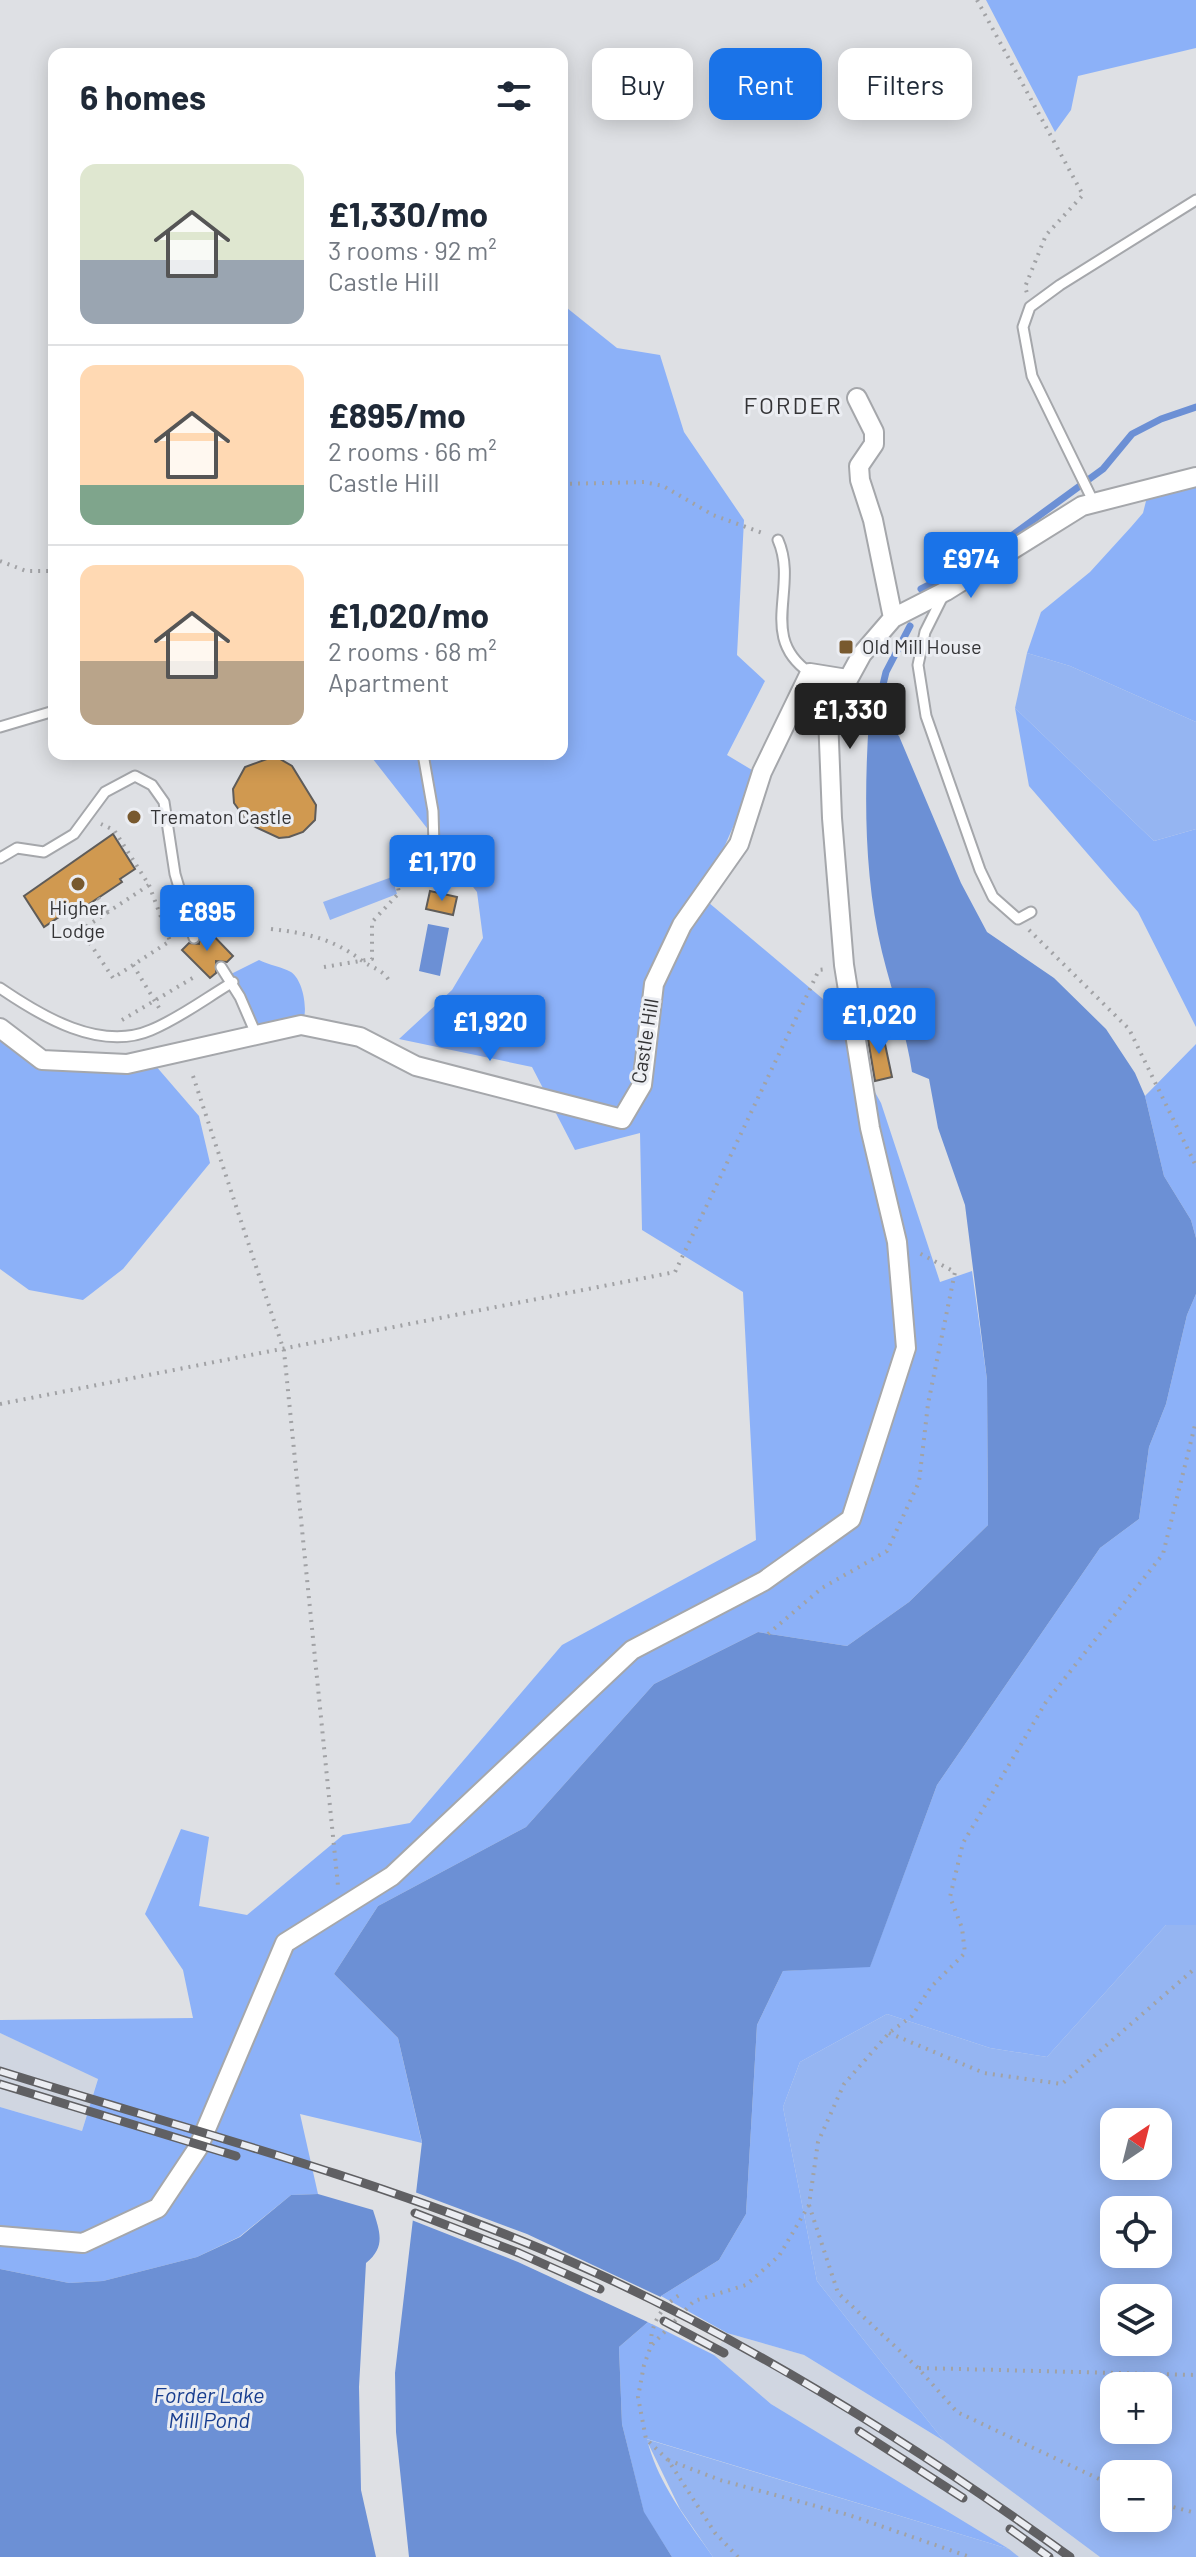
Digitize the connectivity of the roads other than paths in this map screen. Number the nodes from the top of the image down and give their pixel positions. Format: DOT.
graph roads {
  1 [pos="1196,200"];
  2 [pos="857,398"];
  3 [pos="1196,477"];
  4 [pos="1090,496"];
  5 [pos="778,540"];
  6 [pos="946,591"];
  7 [pos="893,618"];
  8 [pos="810,673"];
  9 [pos="847,679"];
  10 [pos="48,713"];
  11 [pos="0,727"];
  12 [pos="424,760"];
  13 [pos="430,848"];
  14 [pos="0,858"];
  15 [pos="398,864"];
  16 [pos="433,869"];
  17 [pos="1031,912"];
  18 [pos="194,938"];
  19 [pos="221,967"];
  20 [pos="233,982"];
  21 [pos="0,988"];
  22 [pos="0,1028"];
  23 [pos="256,1034"];
  24 [pos="0,2236"];
  1 -- 4 [label="lane"];
  2 -- 7 [label="street"];
  3 -- 4 [label="street"];
  4 -- 6 [label="street"];
  5 -- 8 [label="lane"];
  6 -- 7 [label="street"];
  6 -- 17 [label="lane"];
  7 -- 9 [label="street"];
  8 -- 9 [label="street"];
  8 -- 23 [label="street, Castle Hill"];
  9 -- 24 [label="street"];
  10 -- 11 [label="lane"];
  12 -- 13 [label="lane"];
  13 -- 15 [label="lane"];
  13 -- 16 [label="lane"];
  14 -- 18 [label="lane"];
  19 -- 20 [label="lane"];
  20 -- 21 [label="lane"];
  20 -- 23 [label="lane"];
  22 -- 23 [label="street, Castle Hill"];
}
